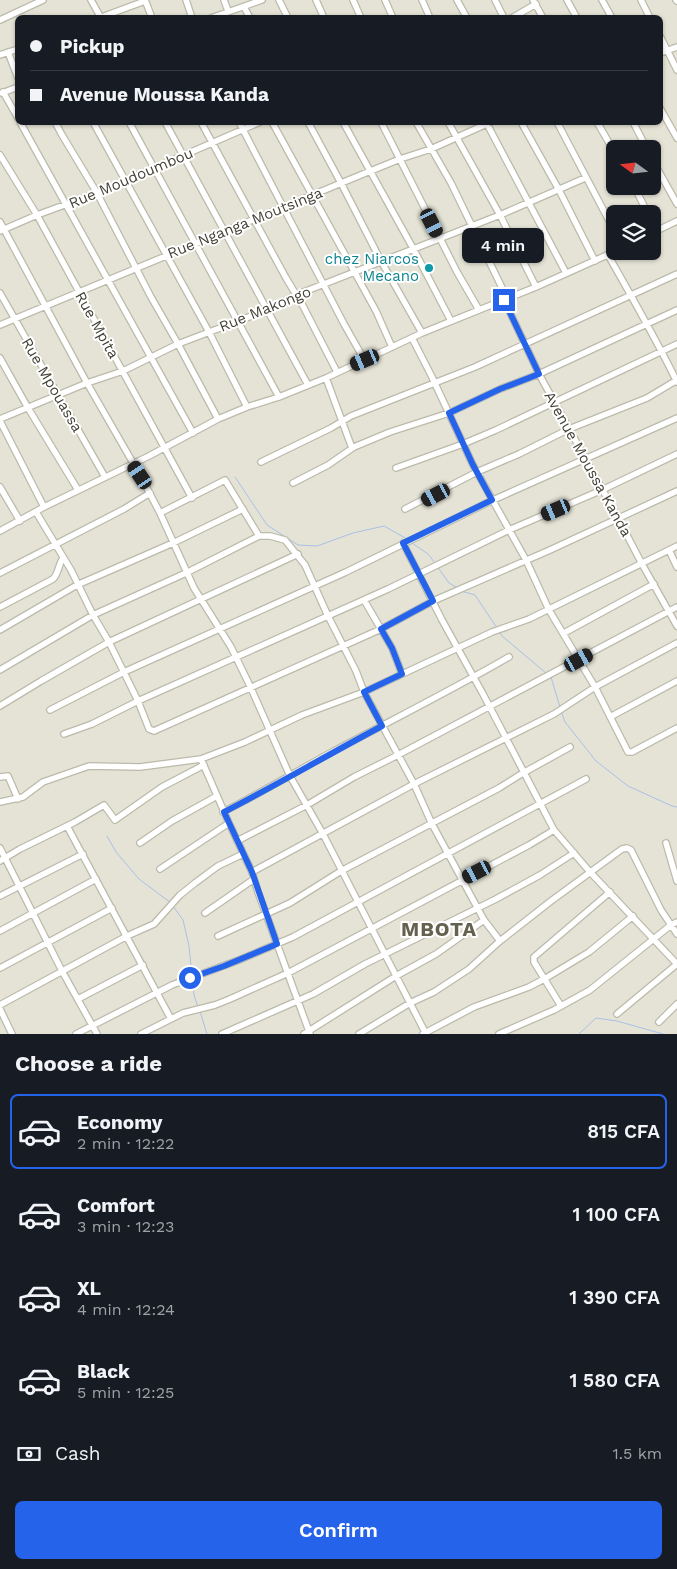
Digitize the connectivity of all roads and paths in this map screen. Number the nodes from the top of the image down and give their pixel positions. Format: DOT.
graph roads {
  1 [pos="43,0"];
  2 [pos="92,0"];
  3 [pos="145,0"];
  4 [pos="186,0"];
  5 [pos="224,0"];
  6 [pos="262,0"];
  7 [pos="279,0"];
  8 [pos="316,0"];
  9 [pos="353,0"];
  10 [pos="385,0"];
  11 [pos="422,0"];
  12 [pos="457,0"];
  13 [pos="494,0"];
  14 [pos="567,0"];
  15 [pos="602,0"];
  16 [pos="641,0"];
  17 [pos="535,2"];
  18 [pos="244,7"];
  19 [pos="228,12"];
  20 [pos="99,15"];
  21 [pos="105,15"];
  22 [pos="151,15"];
  23 [pos="191,15"];
  24 [pos="220,15"];
  25 [pos="248,15"];
  26 [pos="286,15"];
  27 [pos="323,15"];
  28 [pos="360,15"];
  29 [pos="392,15"];
  30 [pos="429,15"];
  31 [pos="465,15"];
  32 [pos="502,15"];
  33 [pos="516,15"];
  34 [pos="542,15"];
  35 [pos="575,15"];
  36 [pos="610,15"];
  37 [pos="648,15"];
  38 [pos="0,20"];
  39 [pos="663,41"];
  40 [pos="677,47"];
  41 [pos="15,50"];
  42 [pos="668,50"];
  43 [pos="8,52"];
  44 [pos="663,52"];
  45 [pos="0,55"];
  46 [pos="15,70"];
  47 [pos="677,70"];
  48 [pos="15,88"];
  49 [pos="2,93"];
  50 [pos="15,113"];
  51 [pos="663,113"];
  52 [pos="22,125"];
  53 [pos="57,125"];
  54 [pos="94,125"];
  55 [pos="131,125"];
  56 [pos="167,125"];
  57 [pos="203,125"];
  58 [pos="240,125"];
  59 [pos="253,125"];
  60 [pos="274,125"];
  61 [pos="310,125"];
  62 [pos="345,125"];
  63 [pos="383,125"];
  64 [pos="418,125"];
  65 [pos="450,125"];
  66 [pos="484,125"];
  67 [pos="489,125"];
  68 [pos="523,125"];
  69 [pos="558,125"];
  70 [pos="599,125"];
  71 [pos="635,125"];
  72 [pos="242,130"];
  73 [pos="456,138"];
  74 [pos="677,138"];
  75 [pos="607,140"];
  76 [pos="642,140"];
  77 [pos="212,143"];
  78 [pos="432,149"];
  79 [pos="0,155"];
  80 [pos="183,156"];
  81 [pos="400,159"];
  82 [pos="154,168"];
  83 [pos="370,171"];
  84 [pos="661,175"];
  85 [pos="585,178"];
  86 [pos="125,181"];
  87 [pos="341,183"];
  88 [pos="558,190"];
  89 [pos="97,193"];
  90 [pos="312,196"];
  91 [pos="529,202"];
  92 [pos="677,204"];
  93 [pos="65,206"];
  94 [pos="283,208"];
  95 [pos="37,215"];
  96 [pos="500,215"];
  97 [pos="606,216"];
  98 [pos="255,220"];
  99 [pos="677,221"];
  100 [pos="0,222"];
  101 [pos="471,227"];
  102 [pos="661,229"];
  103 [pos="2,230"];
  104 [pos="224,232"];
  105 [pos="440,239"];
  106 [pos="194,243"];
  107 [pos="414,250"];
  108 [pos="166,255"];
  109 [pos="606,256"];
  110 [pos="611,260"];
  111 [pos="381,261"];
  112 [pos="595,261"];
  113 [pos="136,268"];
  114 [pos="354,272"];
  115 [pos="566,273"];
  116 [pos="677,274"];
  117 [pos="107,280"];
  118 [pos="325,284"];
  119 [pos="536,287"];
  120 [pos="0,293"];
  121 [pos="79,293"];
  122 [pos="296,295"];
  123 [pos="630,296"];
  124 [pos="505,299"];
  125 [pos="47,307"];
  126 [pos="267,310"];
  127 [pos="479,310"];
  128 [pos="677,310"];
  129 [pos="14,319"];
  130 [pos="237,320"];
  131 [pos="451,321"];
  132 [pos="647,324"];
  133 [pos="0,325"];
  134 [pos="209,332"];
  135 [pos="422,333"];
  136 [pos="412,338"];
  137 [pos="178,344"];
  138 [pos="526,344"];
  139 [pos="677,344"];
  140 [pos="392,347"];
  141 [pos="662,352"];
  142 [pos="150,357"];
  143 [pos="0,358"];
  144 [pos="365,360"];
  145 [pos="123,371"];
  146 [pos="337,372"];
  147 [pos="539,374"];
  148 [pos="326,378"];
  149 [pos="677,381"];
  150 [pos="87,383"];
  151 [pos="435,384"];
  152 [pos="308,385"];
  153 [pos="58,396"];
  154 [pos="279,397"];
  155 [pos="555,402"];
  156 [pos="247,407"];
  157 [pos="28,408"];
  158 [pos="449,413"];
  159 [pos="677,418"];
  160 [pos="218,419"];
  161 [pos="0,420"];
  162 [pos="344,421"];
  163 [pos="569,429"];
  164 [pos="193,433"];
  165 [pos="464,444"];
  166 [pos="165,448"];
  167 [pos="352,448"];
  168 [pos="677,454"];
  169 [pos="585,458"];
  170 [pos="261,462"];
  171 [pos="132,463"];
  172 [pos="396,468"];
  173 [pos="478,472"];
  174 [pos="104,477"];
  175 [pos="293,483"];
  176 [pos="0,488"];
  177 [pos="78,490"];
  178 [pos="602,490"];
  179 [pos="677,491"];
  180 [pos="150,494"];
  181 [pos="192,498"];
  182 [pos="492,500"];
  183 [pos="44,507"];
  184 [pos="243,509"];
  185 [pos="405,509"];
  186 [pos="36,512"];
  187 [pos="160,514"];
  188 [pos="618,518"];
  189 [pos="20,521"];
  190 [pos="509,530"];
  191 [pos="0,531"];
  192 [pos="259,536"];
  193 [pos="173,543"];
  194 [pos="403,543"];
  195 [pos="56,544"];
  196 [pos="677,546"];
  197 [pos="669,550"];
  198 [pos="298,554"];
  199 [pos="64,558"];
  200 [pos="526,560"];
  201 [pos="642,564"];
  202 [pos="677,567"];
  203 [pos="186,572"];
  204 [pos="0,573"];
  205 [pos="419,573"];
  206 [pos="654,584"];
  207 [pos="77,585"];
  208 [pos="315,585"];
  209 [pos="364,600"];
  210 [pos="201,601"];
  211 [pos="433,601"];
  212 [pos="0,607"];
  213 [pos="677,607"];
  214 [pos="549,610"];
  215 [pos="669,611"];
  216 [pos="93,615"];
  217 [pos="328,616"];
  218 [pos="677,626"];
  219 [pos="0,629"];
  220 [pos="219,629"];
  221 [pos="381,629"];
  222 [pos="564,633"];
  223 [pos="109,642"];
  224 [pos="677,643"];
  225 [pos="343,645"];
  226 [pos="458,649"];
  227 [pos="510,657"];
  228 [pos="236,658"];
  229 [pos="579,660"];
  230 [pos="0,670"];
  231 [pos="124,672"];
  232 [pos="402,674"];
  233 [pos="474,678"];
  234 [pos="677,681"];
  235 [pos="250,686"];
  236 [pos="595,687"];
  237 [pos="364,692"];
  238 [pos="138,701"];
  239 [pos="0,706"];
  240 [pos="489,706"];
  241 [pos="50,710"];
  242 [pos="610,717"];
  243 [pos="382,726"];
  244 [pos="677,728"];
  245 [pos="269,730"];
  246 [pos="64,734"];
  247 [pos="506,738"];
  248 [pos="570,747"];
  249 [pos="398,755"];
  250 [pos="202,762"];
  251 [pos="523,773"];
  252 [pos="290,776"];
  253 [pos="0,777"];
  254 [pos="586,779"];
  255 [pos="414,784"];
  256 [pos="217,796"];
  257 [pos="18,799"];
  258 [pos="0,802"];
  259 [pos="539,803"];
  260 [pos="307,805"];
  261 [pos="224,812"];
  262 [pos="228,823"];
  263 [pos="432,824"];
  264 [pos="67,826"];
  265 [pos="554,830"];
  266 [pos="323,834"];
  267 [pos="237,841"];
  268 [pos="140,843"];
  269 [pos="666,843"];
  270 [pos="0,848"];
  271 [pos="574,853"];
  272 [pos="83,854"];
  273 [pos="243,854"];
  274 [pos="448,854"];
  275 [pos="3,860"];
  276 [pos="160,869"];
  277 [pos="341,871"];
  278 [pos="252,872"];
  279 [pos="590,872"];
  280 [pos="96,879"];
  281 [pos="254,879"];
  282 [pos="462,880"];
  283 [pos="677,881"];
  284 [pos="19,885"];
  285 [pos="610,892"];
  286 [pos="0,896"];
  287 [pos="357,901"];
  288 [pos="477,907"];
  289 [pos="112,908"];
  290 [pos="205,912"];
  291 [pos="34,914"];
  292 [pos="266,914"];
  293 [pos="633,916"];
  294 [pos="484,920"];
  295 [pos="674,924"];
  296 [pos="371,928"];
  297 [pos="0,931"];
  298 [pos="677,934"];
  299 [pos="127,936"];
  300 [pos="218,936"];
  301 [pos="654,939"];
  302 [pos="47,942"];
  303 [pos="500,942"];
  304 [pos="277,944"];
  305 [pos="385,955"];
  306 [pos="143,965"];
  307 [pos="0,968"];
  308 [pos="62,971"];
  309 [pos="288,973"];
  310 [pos="396,976"];
  311 [pos="546,978"];
  312 [pos="158,992"];
  313 [pos="78,999"];
  314 [pos="298,1002"];
  315 [pos="410,1003"];
  316 [pos="0,1004"];
  317 [pos="677,1004"];
  318 [pos="561,1006"];
  319 [pos="0,1009"];
  320 [pos="617,1014"];
  321 [pos="171,1019"];
  322 [pos="659,1022"];
  323 [pos="92,1026"];
  324 [pos="308,1033"];
  325 [pos="11,1034"];
  326 [pos="76,1034"];
  327 [pos="97,1034"];
  328 [pos="142,1034"];
  329 [pos="222,1034"];
  330 [pos="359,1034"];
  331 [pos="425,1034"];
  332 [pos="499,1034"];
  1 -- 38 [label="street"];
  2 -- 20 [label="street"];
  3 -- 21 [label="street"];
  3 -- 22 [label="street"];
  4 -- 23 [label="street"];
  5 -- 19 [label="street"];
  6 -- 18 [label="street"];
  7 -- 26 [label="street"];
  8 -- 27 [label="street"];
  9 -- 28 [label="street"];
  10 -- 29 [label="street"];
  11 -- 30 [label="street"];
  12 -- 31 [label="street"];
  13 -- 32 [label="street"];
  14 -- 35 [label="street"];
  15 -- 36 [label="street"];
  16 -- 37 [label="street"];
  17 -- 33 [label="street"];
  17 -- 34 [label="street"];
  18 -- 19 [label="street"];
  18 -- 25 [label="street"];
  19 -- 24 [label="street"];
  39 -- 42 [label="street"];
  40 -- 42 [label="street"];
  41 -- 43 [label="street"];
  42 -- 44 [label="street"];
  42 -- 47 [label="street"];
  43 -- 45 [label="street"];
  43 -- 46 [label="street"];
  48 -- 49 [label="street"];
  49 -- 50 [label="street"];
  51 -- 74 [label="street"];
  52 -- 93 [label="street"];
  53 -- 89 [label="street"];
  54 -- 86 [label="street"];
  55 -- 82 [label="street"];
  56 -- 80 [label="street"];
  57 -- 77 [label="street"];
  58 -- 72 [label="street"];
  59 -- 72 [label="street, Rue Moudoumbou"];
  60 -- 90 [label="street"];
  61 -- 87 [label="street"];
  62 -- 83 [label="street"];
  63 -- 81 [label="street"];
  64 -- 78 [label="street, Avenue Moussa Kanda"];
  65 -- 73 [label="street"];
  66 -- 73 [label="street, Rue Nganga Moutsinga"];
  67 -- 91 [label="street"];
  68 -- 88 [label="street"];
  69 -- 85 [label="street"];
  70 -- 75 [label="street"];
  71 -- 76 [label="street"];
  72 -- 77 [label="street, Rue Moudoumbou"];
  72 -- 94 [label="street"];
  73 -- 78 [label="street, Rue Nganga Moutsinga"];
  73 -- 96 [label="street"];
  77 -- 80 [label="street, Rue Moudoumbou"];
  77 -- 98 [label="street"];
  78 -- 81 [label="street, Rue Nganga Moutsinga"];
  78 -- 101 [label="street, Avenue Moussa Kanda"];
  79 -- 95 [label="street, Rue Mpita"];
  80 -- 82 [label="street, Rue Moudoumbou"];
  80 -- 104 [label="street"];
  81 -- 83 [label="street, Rue Nganga Moutsinga"];
  81 -- 105 [label="street"];
  82 -- 86 [label="street, Rue Moudoumbou"];
  82 -- 106 [label="street"];
  83 -- 87 [label="street, Rue Nganga Moutsinga"];
  83 -- 107 [label="street"];
  84 -- 92 [label="street"];
  85 -- 88 [label="street, Rue Makongo"];
  85 -- 97 [label="street"];
  86 -- 89 [label="street, Rue Moudoumbou"];
  86 -- 108 [label="street"];
  87 -- 90 [label="street, Rue Nganga Moutsinga"];
  87 -- 111 [label="street"];
  88 -- 91 [label="street, Rue Makongo"];
  88 -- 112 [label="street"];
  89 -- 93 [label="street, Rue Moudoumbou"];
  89 -- 113 [label="street"];
  90 -- 94 [label="street, Rue Nganga Moutsinga"];
  90 -- 114 [label="street"];
  91 -- 96 [label="street, Rue Makongo"];
  91 -- 115 [label="street"];
  93 -- 95 [label="street, Rue Moudoumbou"];
  93 -- 117 [label="street"];
  94 -- 98 [label="street, Rue Nganga Moutsinga"];
  94 -- 118 [label="street"];
  95 -- 103 [label="street, Rue Moudoumbou"];
  95 -- 121 [label="street, Rue Mpita"];
  96 -- 101 [label="street, Rue Makongo"];
  96 -- 119 [label="street"];
  98 -- 104 [label="street, Rue Nganga Moutsinga"];
  98 -- 122 [label="street"];
  99 -- 102 [label="street"];
  100 -- 103 [label="street"];
  101 -- 105 [label="street, Rue Makongo"];
  101 -- 124 [label="street, Avenue Moussa Kanda"];
  103 -- 125 [label="street"];
  104 -- 106 [label="street, Rue Nganga Moutsinga"];
  104 -- 126 [label="street"];
  105 -- 107 [label="street, Rue Makongo"];
  105 -- 127 [label="street"];
  106 -- 108 [label="street, Rue Nganga Moutsinga"];
  106 -- 130 [label="street"];
  107 -- 111 [label="street, Rue Makongo"];
  107 -- 131 [label="street"];
  108 -- 113 [label="street, Rue Nganga Moutsinga"];
  108 -- 134 [label="street"];
  109 -- 112 [label="street"];
  110 -- 123 [label="street"];
  111 -- 114 [label="street, Rue Makongo"];
  111 -- 135 [label="street"];
  112 -- 115 [label="street"];
  113 -- 117 [label="street, Rue Nganga Moutsinga"];
  113 -- 137 [label="street"];
  114 -- 118 [label="street, Rue Makongo"];
  114 -- 140 [label="street"];
  115 -- 119 [label="street"];
  116 -- 123 [label="street"];
  117 -- 121 [label="street, Rue Nganga Moutsinga"];
  117 -- 142 [label="street"];
  118 -- 122 [label="street, Rue Makongo"];
  118 -- 144 [label="street"];
  119 -- 124 [label="street"];
  120 -- 129 [label="street, Rue Mpouassa"];
  121 -- 125 [label="street, Rue Nganga Moutsinga"];
  121 -- 145 [label="street, Rue Mpita"];
  122 -- 126 [label="street, Rue Makongo"];
  122 -- 146 [label="street"];
  123 -- 132 [label="street"];
  123 -- 138 [label="street"];
  124 -- 127 [label="street"];
  124 -- 138 [label="street, Avenue Moussa Kanda"];
  125 -- 129 [label="street, Rue Nganga Moutsinga"];
  125 -- 150 [label="street"];
  126 -- 130 [label="street, Rue Makongo"];
  126 -- 152 [label="street"];
  127 -- 131 [label="street"];
  128 -- 132 [label="street"];
  129 -- 133 [label="street, Rue Nganga Moutsinga"];
  129 -- 153 [label="street, Rue Mpouassa"];
  130 -- 134 [label="street, Rue Makongo"];
  130 -- 154 [label="street"];
  131 -- 135 [label="street"];
  132 -- 141 [label="street"];
  132 -- 147 [label="street"];
  134 -- 137 [label="street, Rue Makongo"];
  134 -- 156 [label="street"];
  135 -- 136 [label="street"];
  136 -- 140 [label="street"];
  136 -- 151 [label="street"];
  137 -- 142 [label="street, Rue Makongo"];
  137 -- 160 [label="street"];
  138 -- 147 [label="street, Avenue Moussa Kanda"];
  138 -- 151 [label="street"];
  139 -- 141 [label="street"];
  140 -- 144 [label="street"];
  141 -- 149 [label="street"];
  141 -- 155 [label="street"];
  142 -- 145 [label="street, Rue Makongo"];
  142 -- 164 [label="street"];
  143 -- 157 [label="street"];
  144 -- 146 [label="street"];
  145 -- 150 [label="street, Rue Makongo"];
  145 -- 166 [label="street, Rue Mpita"];
  146 -- 148 [label="street"];
  147 -- 155 [label="street, Avenue Moussa Kanda"];
  147 -- 158 [label="street"];
  148 -- 152 [label="street"];
  148 -- 162 [label="street"];
  149 -- 163 [label="street"];
  150 -- 153 [label="street, Rue Makongo"];
  150 -- 171 [label="street"];
  151 -- 158 [label="street"];
  151 -- 162 [label="street"];
  152 -- 154 [label="street"];
  153 -- 157 [label="street, Rue Makongo"];
  153 -- 174 [label="street, Rue Mpouassa"];
  154 -- 156 [label="street"];
  155 -- 163 [label="street, Avenue Moussa Kanda"];
  155 -- 165 [label="street"];
  156 -- 160 [label="street"];
  157 -- 161 [label="street, Rue Makongo"];
  157 -- 177 [label="street"];
  158 -- 165 [label="street"];
  158 -- 167 [label="street"];
  159 -- 169 [label="street"];
  160 -- 164 [label="street"];
  161 -- 183 [label="street"];
  162 -- 167 [label="street"];
  162 -- 170 [label="street"];
  163 -- 169 [label="street, Avenue Moussa Kanda"];
  163 -- 173 [label="street"];
  164 -- 166 [label="street"];
  165 -- 172 [label="street"];
  165 -- 173 [label="street"];
  166 -- 171 [label="street"];
  166 -- 181 [label="street, Rue Mpita"];
  167 -- 175 [label="street"];
  168 -- 178 [label="street"];
  169 -- 178 [label="street, Avenue Moussa Kanda"];
  169 -- 182 [label="street"];
  171 -- 174 [label="street"];
  171 -- 180 [label="street"];
  173 -- 182 [label="street"];
  173 -- 185 [label="street"];
  174 -- 177 [label="street"];
  176 -- 189 [label="street"];
  177 -- 183 [label="street"];
  178 -- 188 [label="street, Avenue Moussa Kanda"];
  178 -- 190 [label="street"];
  179 -- 188 [label="street"];
  180 -- 187 [label="street"];
  180 -- 195 [label="street"];
  181 -- 184 [label="street"];
  181 -- 187 [label="street"];
  182 -- 190 [label="street"];
  182 -- 194 [label="street"];
  183 -- 186 [label="street"];
  184 -- 192 [label="street"];
  184 -- 193 [label="street"];
  186 -- 189 [label="street"];
  186 -- 195 [label="street"];
  187 -- 193 [label="street"];
  188 -- 200 [label="street"];
  188 -- 201 [label="street, Avenue Moussa Kanda"];
  189 -- 191 [label="street"];
  190 -- 200 [label="street"];
  190 -- 205 [label="street"];
  192 -- 198 [label="street"];
  192 -- 203 [label="street"];
  193 -- 203 [label="street"];
  193 -- 207 [label="street"];
  194 -- 205 [label="street"];
  194 -- 208 [label="street"];
  195 -- 199 [label="street"];
  195 -- 204 [label="street"];
  196 -- 197 [label="street"];
  197 -- 201 [label="street"];
  197 -- 202 [label="street"];
  198 -- 208 [label="street"];
  198 -- 210 [label="street"];
  199 -- 207 [label="street"];
  199 -- 212 [label="street"];
  200 -- 211 [label="street"];
  200 -- 214 [label="street"];
  201 -- 206 [label="street, Avenue Moussa Kanda"];
  201 -- 214 [label="street"];
  203 -- 210 [label="street"];
  203 -- 216 [label="street"];
  205 -- 209 [label="street"];
  205 -- 211 [label="street"];
  206 -- 215 [label="street, Avenue Moussa Kanda"];
  206 -- 222 [label="street"];
  207 -- 216 [label="street"];
  207 -- 219 [label="street"];
  208 -- 217 [label="street"];
  208 -- 220 [label="street"];
  209 -- 217 [label="street"];
  209 -- 221 [label="street"];
  210 -- 220 [label="street"];
  210 -- 223 [label="street"];
  211 -- 221 [label="street"];
  211 -- 226 [label="street"];
  213 -- 215 [label="street"];
  214 -- 222 [label="street"];
  214 -- 226 [label="street"];
  215 -- 218 [label="street, Avenue Moussa Kanda"];
  215 -- 229 [label="street"];
  216 -- 223 [label="street"];
  216 -- 230 [label="street"];
  217 -- 225 [label="street"];
  217 -- 228 [label="street"];
  220 -- 228 [label="street"];
  220 -- 231 [label="street"];
  221 -- 225 [label="street"];
  221 -- 232 [label="street"];
  222 -- 229 [label="street"];
  223 -- 231 [label="street"];
  223 -- 239 [label="street"];
  224 -- 236 [label="street"];
  225 -- 235 [label="street"];
  225 -- 237 [label="street"];
  226 -- 232 [label="street"];
  226 -- 233 [label="street"];
  227 -- 233 [label="street"];
  228 -- 235 [label="street"];
  228 -- 238 [label="street"];
  229 -- 236 [label="street"];
  229 -- 240 [label="street"];
  231 -- 238 [label="street"];
  231 -- 241 [label="street"];
  232 -- 237 [label="street"];
  233 -- 240 [label="street"];
  233 -- 243 [label="street"];
  234 -- 242 [label="street"];
  235 -- 238 [label="street"];
  235 -- 245 [label="street"];
  236 -- 242 [label="street"];
  236 -- 247 [label="street"];
  237 -- 243 [label="street"];
  237 -- 245 [label="street"];
  238 -- 246 [label="street"];
  240 -- 247 [label="street"];
  240 -- 249 [label="street"];
  242 -- 244 [label="street"];
  243 -- 249 [label="street"];
  243 -- 252 [label="street"];
  245 -- 250 [label="street"];
  245 -- 252 [label="street"];
  247 -- 251 [label="street"];
  247 -- 255 [label="street"];
  248 -- 251 [label="street"];
  249 -- 255 [label="street"];
  249 -- 260 [label="street"];
  250 -- 256 [label="street"];
  250 -- 257 [label="street"];
  250 -- 264 [label="street"];
  251 -- 259 [label="street"];
  251 -- 263 [label="street"];
  252 -- 260 [label="street"];
  252 -- 261 [label="street"];
  253 -- 257 [label="street"];
  254 -- 259 [label="street"];
  255 -- 263 [label="street"];
  255 -- 266 [label="street"];
  256 -- 261 [label="street"];
  256 -- 268 [label="street"];
  257 -- 258 [label="street"];
  259 -- 265 [label="street"];
  259 -- 274 [label="street"];
  260 -- 266 [label="street"];
  260 -- 267 [label="street"];
  261 -- 262 [label="street"];
  262 -- 267 [label="street"];
  262 -- 276 [label="street"];
  263 -- 274 [label="street"];
  263 -- 277 [label="street"];
  264 -- 272 [label="street"];
  264 -- 275 [label="street"];
  265 -- 271 [label="street"];
  265 -- 282 [label="street"];
  266 -- 277 [label="street"];
  266 -- 278 [label="street"];
  267 -- 273 [label="street"];
  269 -- 283 [label="street"];
  270 -- 275 [label="street"];
  271 -- 279 [label="street"];
  271 -- 288 [label="street"];
  272 -- 280 [label="street"];
  272 -- 284 [label="street"];
  273 -- 278 [label="street"];
  273 -- 299 [label="street"];
  274 -- 282 [label="street"];
  274 -- 287 [label="street"];
  275 -- 284 [label="street"];
  277 -- 287 [label="street"];
  277 -- 292 [label="street"];
  278 -- 281 [label="street"];
  279 -- 285 [label="street"];
  279 -- 295 [label="street"];
  279 -- 303 [label="street"];
  280 -- 289 [label="street"];
  280 -- 291 [label="street"];
  281 -- 290 [label="street"];
  281 -- 292 [label="street"];
  282 -- 288 [label="street"];
  282 -- 296 [label="street"];
  284 -- 286 [label="street"];
  284 -- 291 [label="street"];
  285 -- 293 [label="street"];
  285 -- 311 [label="street"];
  287 -- 296 [label="street"];
  287 -- 304 [label="street"];
  288 -- 294 [label="street"];
  288 -- 305 [label="street"];
  289 -- 299 [label="street"];
  289 -- 302 [label="street"];
  291 -- 297 [label="street"];
  291 -- 302 [label="street"];
  292 -- 300 [label="street"];
  292 -- 304 [label="street"];
  293 -- 301 [label="street"];
  293 -- 311 [label="street"];
  294 -- 303 [label="street"];
  294 -- 310 [label="street"];
  295 -- 298 [label="street"];
  295 -- 301 [label="street"];
  296 -- 305 [label="street"];
  296 -- 309 [label="street"];
  299 -- 306 [label="street"];
  299 -- 308 [label="street"];
  301 -- 318 [label="street"];
  301 -- 320 [label="street"];
  302 -- 307 [label="street"];
  302 -- 308 [label="street"];
  303 -- 315 [label="street"];
  304 -- 309 [label="street"];
  304 -- 312 [label="street"];
  305 -- 310 [label="street"];
  305 -- 314 [label="street"];
  306 -- 312 [label="street"];
  306 -- 313 [label="street"];
  308 -- 313 [label="street"];
  308 -- 316 [label="street"];
  309 -- 314 [label="street"];
  309 -- 321 [label="street"];
  310 -- 315 [label="street"];
  310 -- 324 [label="street"];
  311 -- 318 [label="street"];
  311 -- 331 [label="street"];
  312 -- 321 [label="street"];
  312 -- 323 [label="street"];
  313 -- 323 [label="street"];
  314 -- 324 [label="street"];
  314 -- 329 [label="street"];
  315 -- 330 [label="street"];
  315 -- 331 [label="street"];
  317 -- 322 [label="street"];
  318 -- 332 [label="street"];
  319 -- 325 [label="street"];
  321 -- 328 [label="street"];
  323 -- 326 [label="street"];
  323 -- 327 [label="street"];
}
